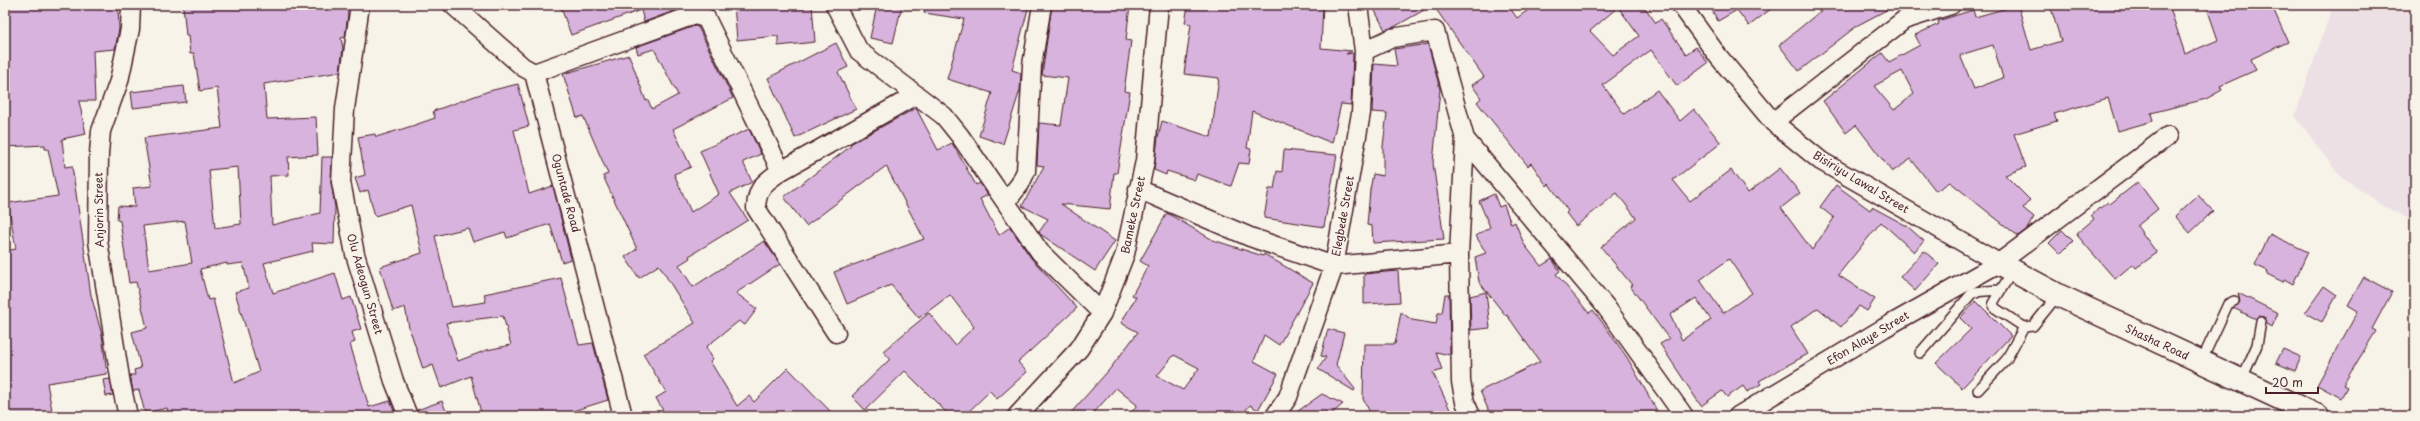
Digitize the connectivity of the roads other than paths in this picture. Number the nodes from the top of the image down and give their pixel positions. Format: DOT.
graph roads {
  1 [pos="131,5"];
  2 [pos="360,5"];
  3 [pos="453,5"];
  4 [pos="835,5"];
  5 [pos="1042,5"];
  6 [pos="1158,5"];
  7 [pos="1358,5"];
  8 [pos="1681,5"];
  9 [pos="1952,5"];
  10 [pos="1902,12"];
  11 [pos="1364,51"];
  12 [pos="534,73"];
  13 [pos="916,95"];
  14 [pos="1773,122"];
  15 [pos="2168,136"];
  16 [pos="1465,140"];
  17 [pos="781,171"];
  18 [pos="1138,189"];
  19 [pos="1006,202"];
  20 [pos="1459,254"];
  21 [pos="1334,266"];
  22 [pos="2006,267"];
  23 [pos="1999,290"];
  24 [pos="2058,295"];
  25 [pos="2234,301"];
  26 [pos="1102,313"];
  27 [pos="2261,322"];
  28 [pos="2024,327"];
  29 [pos="836,333"];
  30 [pos="1920,353"];
  31 [pos="2201,362"];
  32 [pos="2241,381"];
  33 [pos="1978,390"];
  34 [pos="1759,411"];
  35 [pos="2312,415"];
  36 [pos="128,416"];
  37 [pos="408,416"];
  38 [pos="623,416"];
  39 [pos="1017,416"];
  40 [pos="1275,416"];
  41 [pos="1471,416"];
  42 [pos="1684,416"];
  43 [pos="1738,416"];
  1 -- 36 [label="street, Anjorin Street"];
  2 -- 37 [label="street, Olu Adeogun Street"];
  3 -- 12 [label="street"];
  4 -- 13 [label="street"];
  5 -- 19 [label="street"];
  6 -- 18 [label="street, Bameke Street"];
  7 -- 11 [label="street, Elegbede Street"];
  8 -- 14 [label="street, Bisiriyu Lawal Street"];
  9 -- 10 [label="street"];
  10 -- 14 [label="street"];
  11 -- 16 [label="street"];
  11 -- 21 [label="street, Elegbede Street"];
  12 -- 17 [label="street"];
  12 -- 38 [label="street, Oguntade Road"];
  13 -- 17 [label="street"];
  13 -- 19 [label="street"];
  14 -- 22 [label="street, Bisiriyu Lawal Street"];
  15 -- 22 [label="street, Efon Alaye Street"];
  16 -- 20 [label="street"];
  16 -- 42 [label="street"];
  17 -- 29 [label="street"];
  18 -- 21 [label="street"];
  18 -- 26 [label="street, Bameke Street"];
  19 -- 26 [label="street"];
  20 -- 21 [label="street"];
  20 -- 41 [label="street"];
  21 -- 40 [label="street, Elegbede Street"];
  22 -- 23 [label="lane"];
  22 -- 24 [label="street, Shasha Road"];
  22 -- 34 [label="street, Efon Alaye Street"];
  23 -- 28 [label="lane"];
  23 -- 30 [label="lane"];
  24 -- 28 [label="lane"];
  24 -- 31 [label="street, Shasha Road"];
  25 -- 31 [label="lane"];
  26 -- 39 [label="street, Bameke Street"];
  27 -- 32 [label="lane"];
  28 -- 33 [label="lane"];
  31 -- 32 [label="street, Shasha Road"];
  32 -- 35 [label="street, Shasha Road"];
  34 -- 43 [label="street, Efon Alaye Street"];
}
